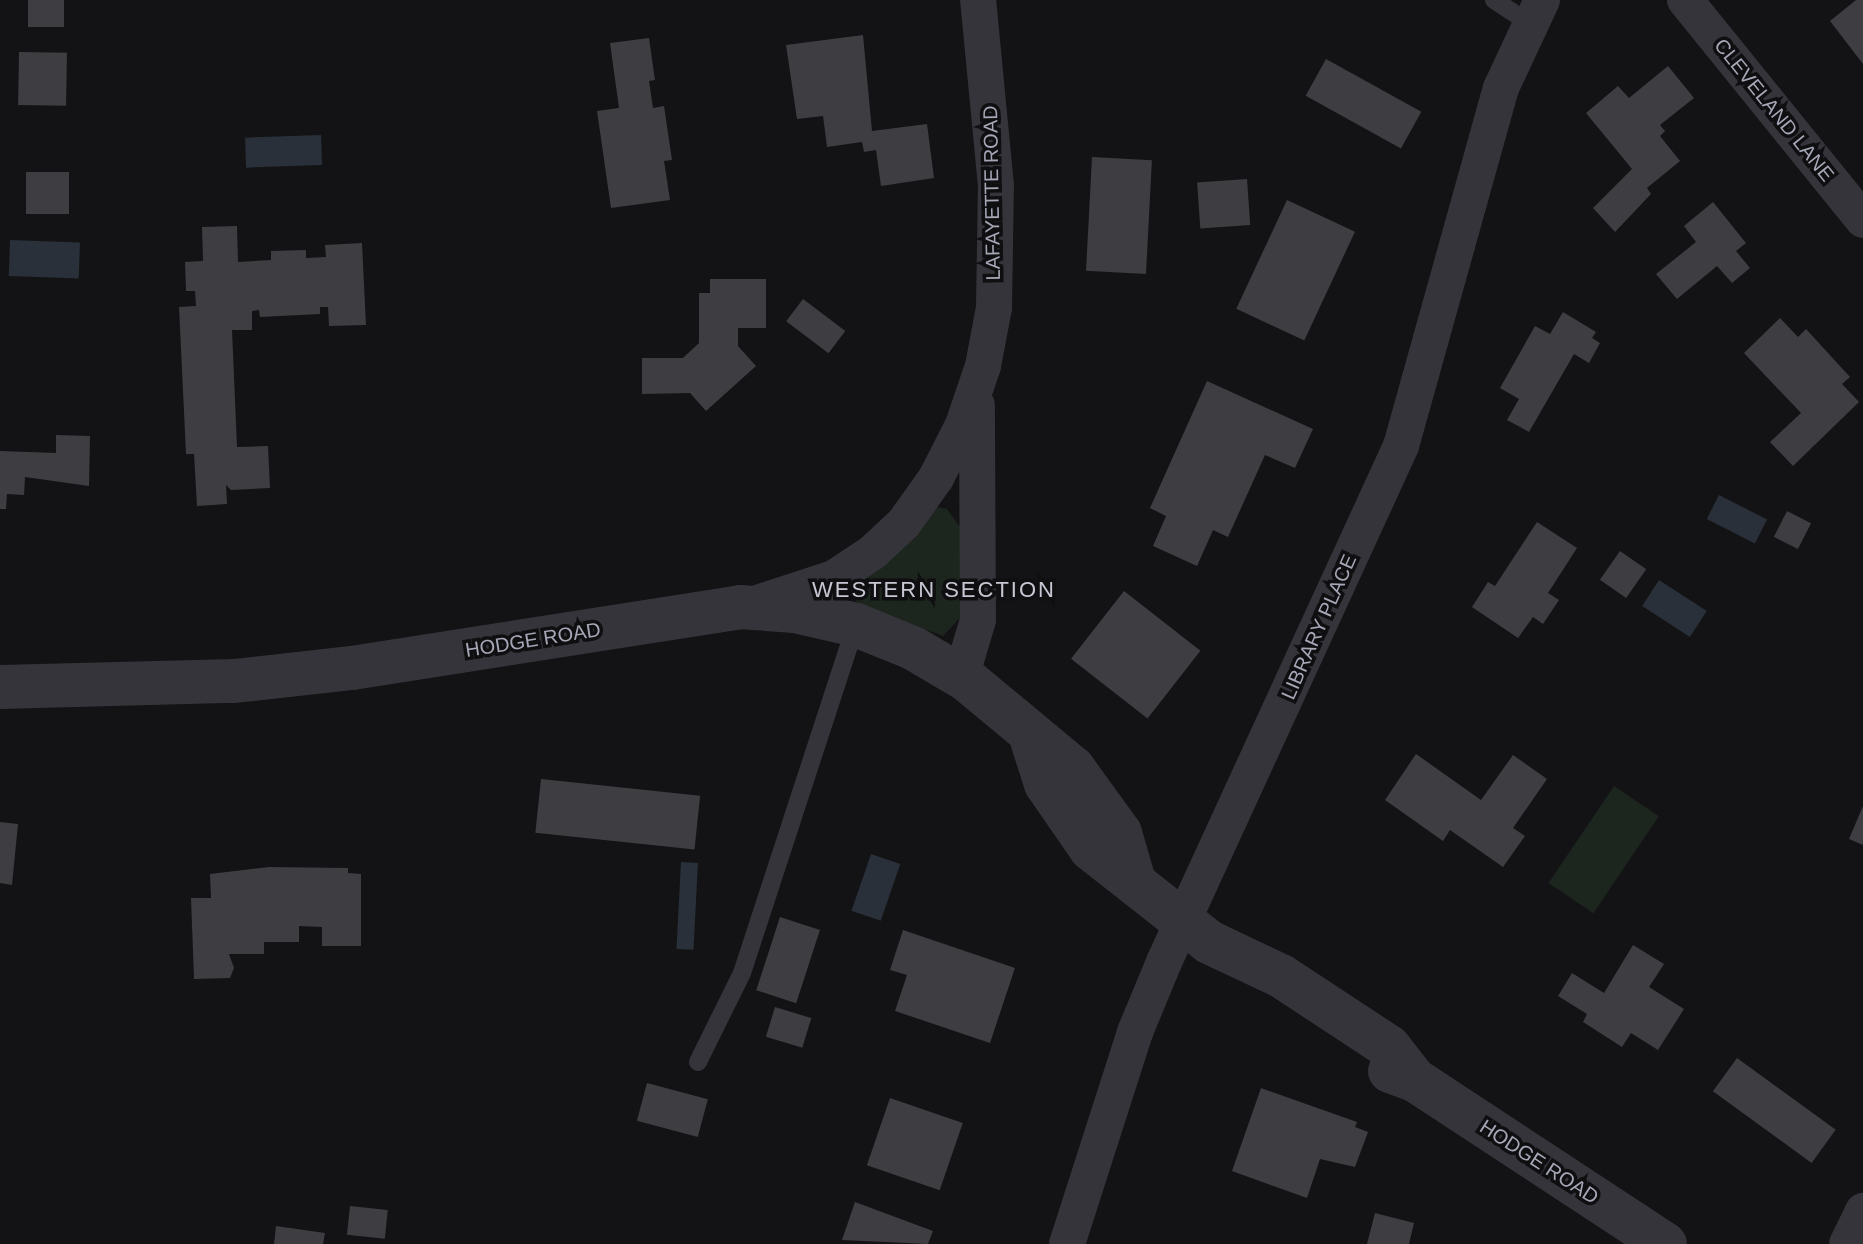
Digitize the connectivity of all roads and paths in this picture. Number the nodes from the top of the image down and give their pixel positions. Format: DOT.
graph roads {
  1 [pos="978,0"];
  2 [pos="1494,0"];
  3 [pos="1685,0"];
  4 [pos="1536,11"];
  5 [pos="1863,220"];
  6 [pos="976,385"];
  7 [pos="740,607"];
  8 [pos="856,625"];
  9 [pos="961,677"];
  10 [pos="0,687"];
  11 [pos="1183,923"];
  12 [pos="698,1062"];
  13 [pos="1863,1211"];
  14 [pos="1067,1244"];
  15 [pos="1665,1244"];
  16 [pos="1847,1244"];
  1 -- 6 [label="street, LAFAYETTE ROAD"];
  2 -- 4 [label="lane"];
  3 -- 5 [label="street, CLEVELAND LANE"];
  4 -- 11 [label="street, LIBRARY PLACE"];
  6 -- 7 [label="street, LAFAYETTE ROAD"];
  6 -- 9 [label="street, LAFAYETTE ROAD"];
  7 -- 8 [label="street, HODGE ROAD"];
  7 -- 10 [label="street, HODGE ROAD"];
  8 -- 9 [label="street, HODGE ROAD"];
  8 -- 12 [label="lane"];
  9 -- 11 [label="street, HODGE ROAD"];
  11 -- 14 [label="street, LIBRARY PLACE"];
  11 -- 15 [label="street, HODGE ROAD"];
  13 -- 16 [label="street"];
}
